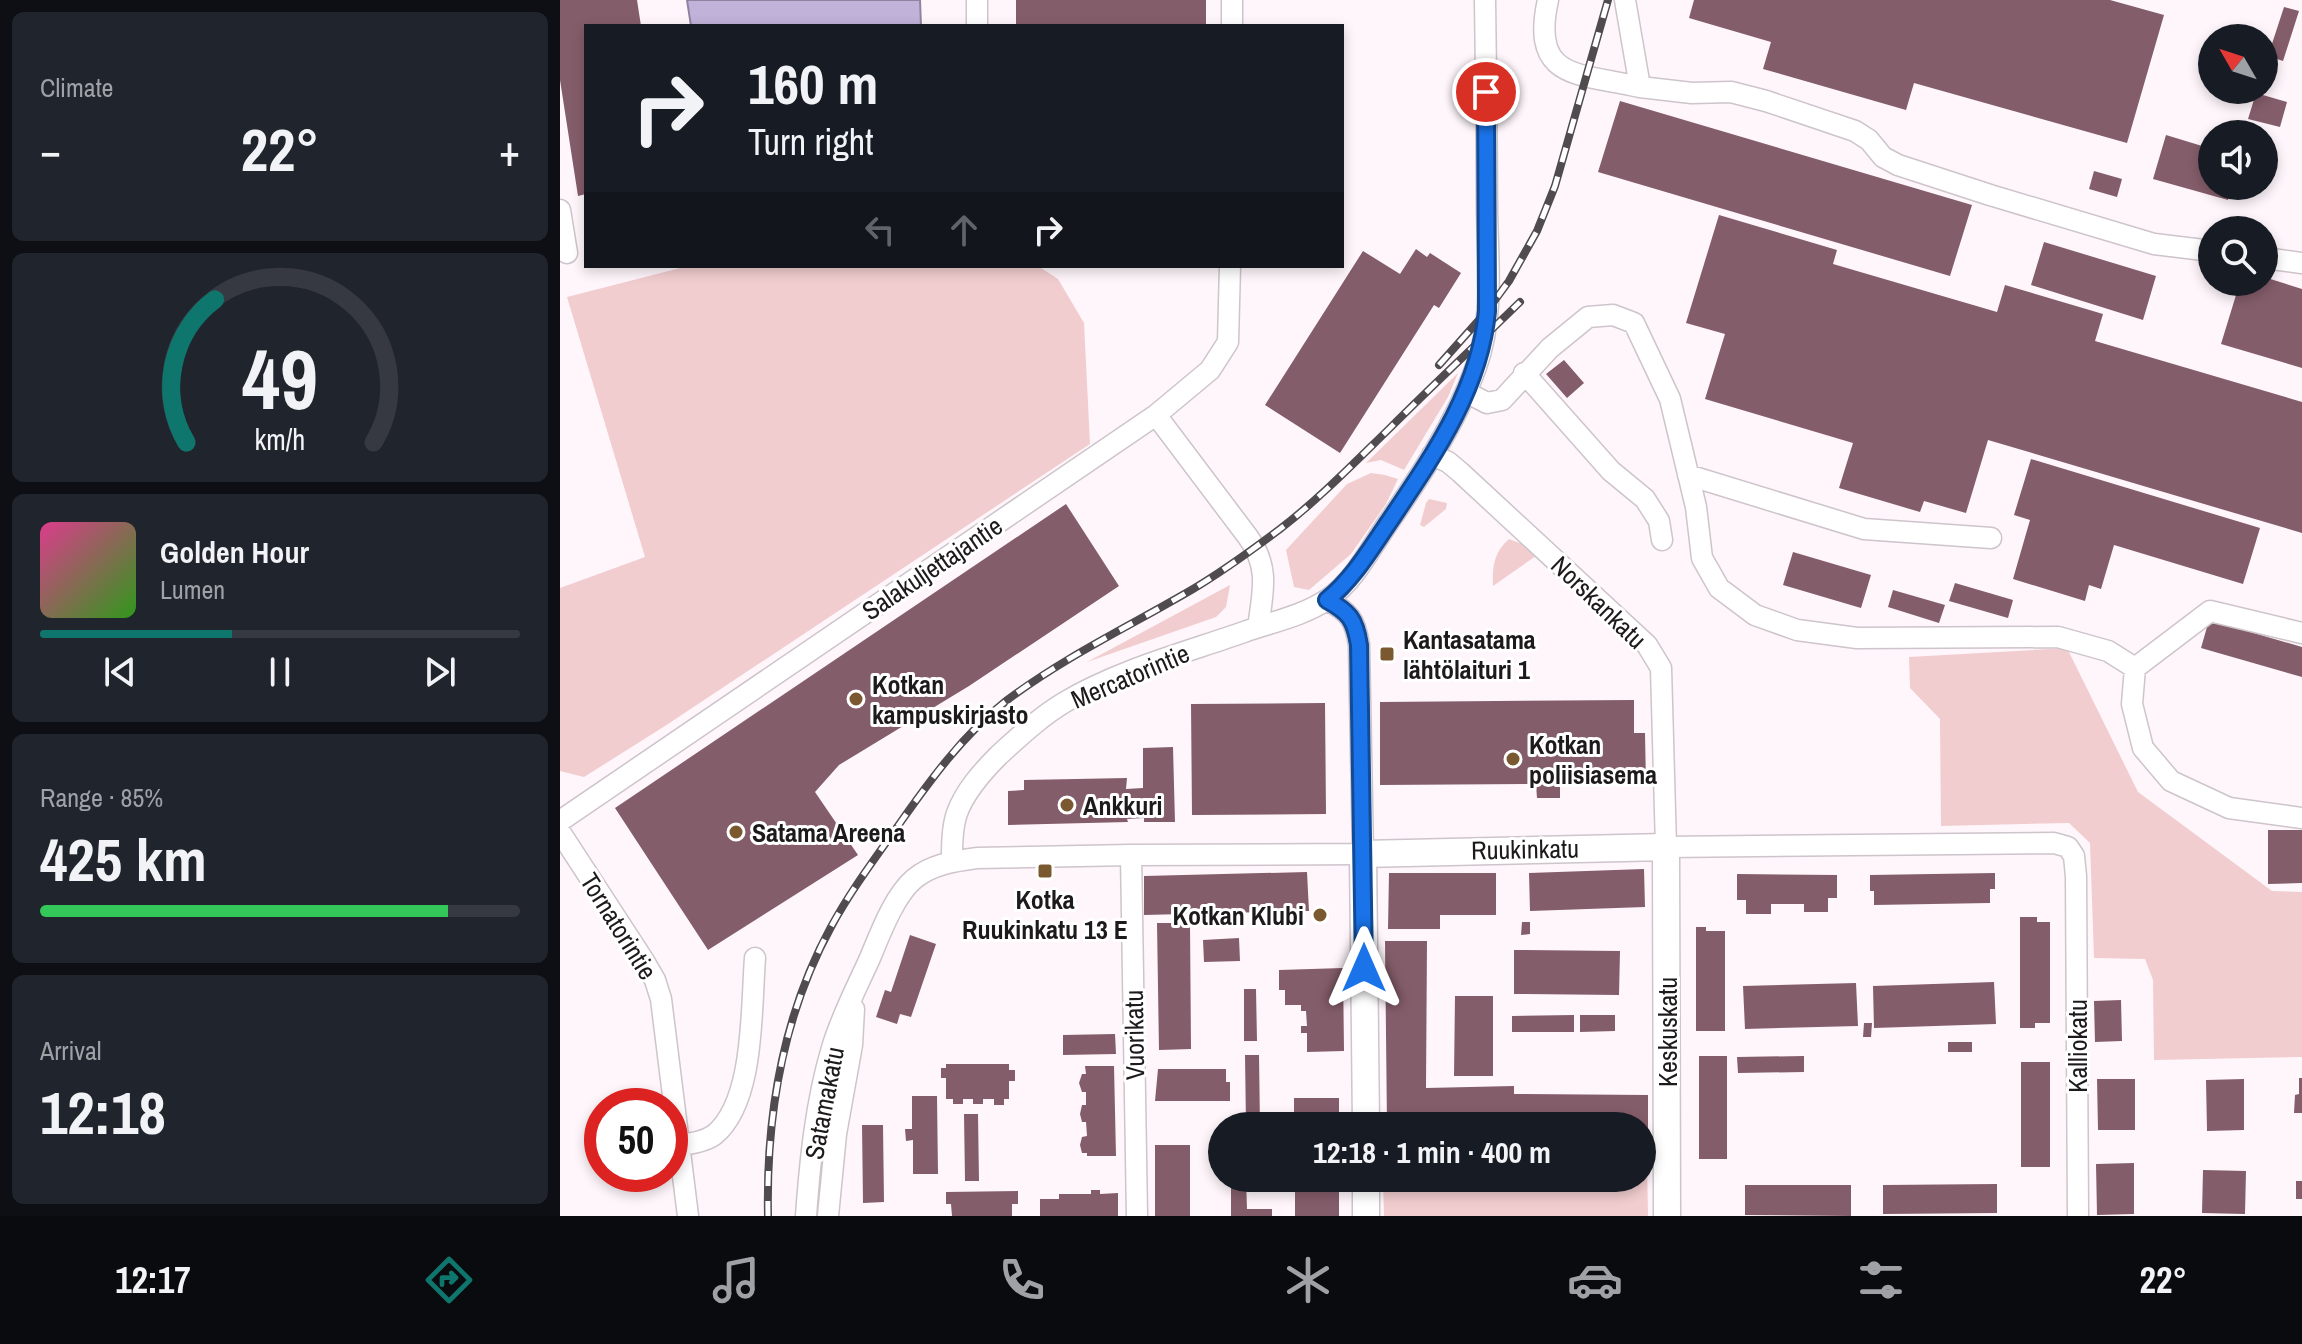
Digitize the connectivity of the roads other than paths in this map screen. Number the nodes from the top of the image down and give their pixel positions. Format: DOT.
graph roads {
  1 [pos="977,0"];
  2 [pos="1232,0"];
  3 [pos="1485,0"];
  4 [pos="1548,0"];
  5 [pos="1625,0"];
  6 [pos="977,24"];
  7 [pos="1232,24"];
  8 [pos="1640,87"];
  9 [pos="560,210"];
  10 [pos="2198,249"];
  11 [pos="571,251"];
  12 [pos="2278,260"];
  13 [pos="2302,263"];
  14 [pos="1230,268"];
  15 [pos="1524,373"];
  16 [pos="1466,392"];
  17 [pos="1156,415"];
  18 [pos="1432,455"];
  19 [pos="1688,475"];
  20 [pos="1991,538"];
  21 [pos="1662,540"];
  22 [pos="1327,600"];
  23 [pos="1258,627"];
  24 [pos="2302,633"];
  25 [pos="2135,668"];
  26 [pos="2302,818"];
  27 [pos="560,821"];
  28 [pos="560,832"];
  29 [pos="1666,847"];
  30 [pos="1363,854"];
  31 [pos="1131,855"];
  32 [pos="952,861"];
  33 [pos="2076,876"];
  34 [pos="755,958"];
  35 [pos="855,993"];
  36 [pos="671,1088"];
  37 [pos="1366,1112"];
  38 [pos="1655,1112"];
  39 [pos="688,1144"];
  40 [pos="1656,1159"];
  41 [pos="685,1192"];
  42 [pos="1366,1192"];
  43 [pos="688,1216"];
  44 [pos="806,1216"];
  45 [pos="828,1216"];
  46 [pos="1137,1216"];
  47 [pos="1366,1216"];
  48 [pos="1667,1216"];
  49 [pos="2078,1216"];
  1 -- 6 [label="street"];
  2 -- 7 [label="street"];
  3 -- 16 [label="street"];
  4 -- 8 [label="street"];
  5 -- 8 [label="street"];
  8 -- 10 [label="street"];
  9 -- 11 [label="street"];
  12 -- 13 [label="street"];
  14 -- 17 [label="street, Salakuljettajantie"];
  15 -- 16 [label="street"];
  15 -- 19 [label="street"];
  15 -- 21 [label="street"];
  16 -- 18 [label="street"];
  17 -- 23 [label="street"];
  17 -- 27 [label="street, Salakuljettajantie"];
  18 -- 22 [label="street, Mercatorintie"];
  18 -- 29 [label="street, Norskankatu"];
  19 -- 20 [label="street"];
  19 -- 25 [label="street"];
  22 -- 23 [label="street, Mercatorintie"];
  22 -- 30 [label="street"];
  23 -- 32 [label="street, Mercatorintie"];
  24 -- 25 [label="street"];
  25 -- 26 [label="street"];
  28 -- 36 [label="street, Tornatorintie"];
  29 -- 30 [label="main road, Ruukinkatu"];
  29 -- 33 [label="street, Ruukinkatu"];
  29 -- 38 [label="main road, Keskuskatu"];
  30 -- 31 [label="street, Ruukinkatu"];
  30 -- 37 [label="main road"];
  31 -- 32 [label="street, Ruukinkatu"];
  31 -- 46 [label="street, Vuorikatu"];
  32 -- 35 [label="street, Satamakatu"];
  33 -- 49 [label="street, Kalliokatu"];
  34 -- 39 [label="street"];
  35 -- 44 [label="street, Satamakatu"];
  35 -- 45 [label="street, Satamakatu"];
  40 -- 48 [label="main road, Keskuskatu"];
  41 -- 43 [label="street, Tornatorintie"];
  42 -- 47 [label="main road"];
}
